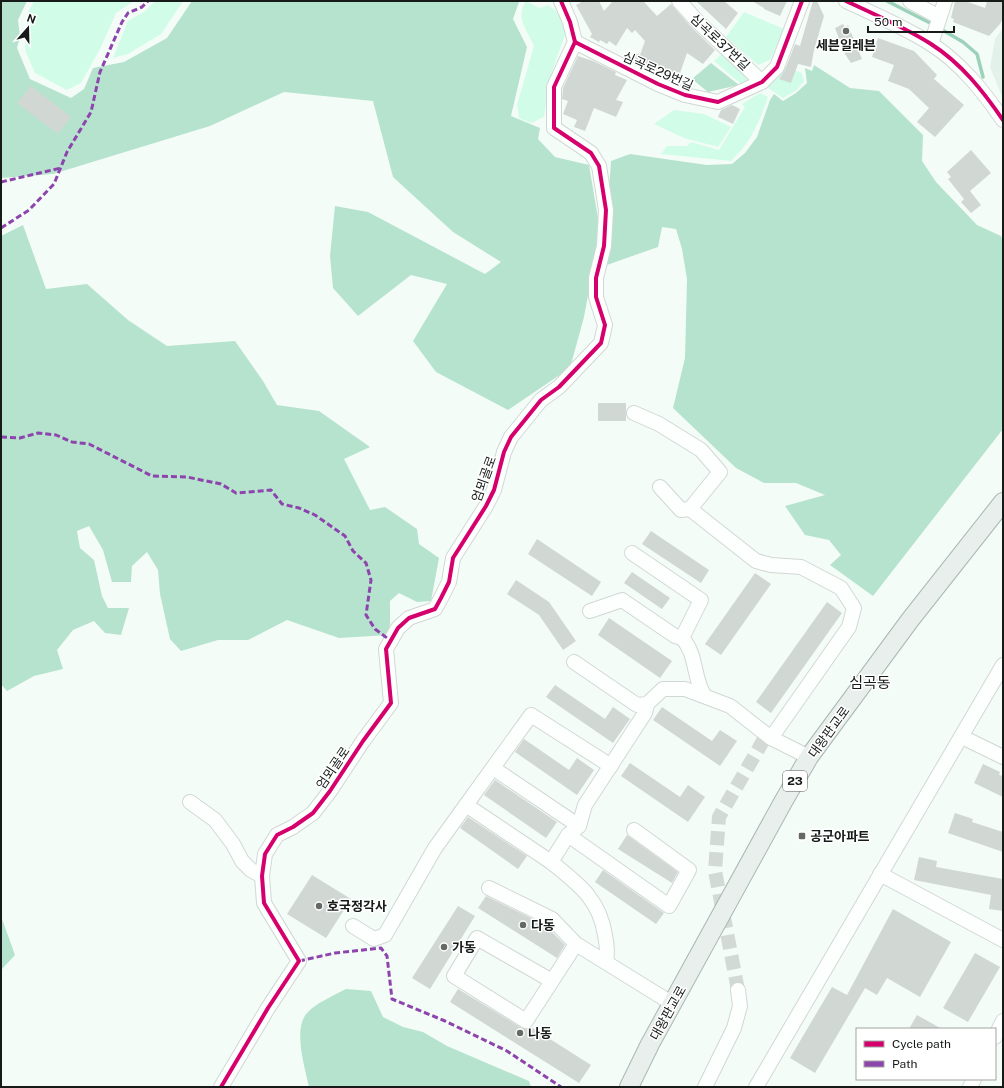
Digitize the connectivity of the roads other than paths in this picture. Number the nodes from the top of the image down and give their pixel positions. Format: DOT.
graph roads {
  1 [pos="561,1"];
  2 [pos="679,1"];
  3 [pos="802,1"];
  4 [pos="846,1"];
  5 [pos="910,1"];
  6 [pos="944,1"];
  7 [pos="939,19"];
  8 [pos="933,40"];
  9 [pos="574,42"];
  10 [pos="762,82"];
  11 [pos="1003,120"];
  12 [pos="634,413"];
  13 [pos="660,487"];
  14 [pos="1003,502"];
  15 [pos="690,509"];
  16 [pos="632,553"];
  17 [pos="590,612"];
  18 [pos="682,638"];
  19 [pos="574,662"];
  20 [pos="1003,665"];
  21 [pos="704,695"];
  22 [pos="647,704"];
  23 [pos="962,736"];
  24 [pos="771,738"];
  25 [pos="809,757"];
  26 [pos="1003,757"];
  27 [pos="611,766"];
  28 [pos="493,768"];
  29 [pos="190,802"];
  30 [pos="466,805"];
  31 [pos="579,826"];
  32 [pos="634,830"];
  33 [pos="568,835"];
  34 [pos="551,862"];
  35 [pos="880,874"];
  36 [pos="262,876"];
  37 [pos="489,888"];
  38 [pos="353,926"];
  39 [pos="1003,940"];
  40 [pos="576,944"];
  41 [pos="606,962"];
  42 [pos="552,981"];
  43 [pos="738,990"];
  44 [pos="673,1004"];
  45 [pos="1003,1021"];
  46 [pos="996,1035"];
  47 [pos="221,1087"];
  48 [pos="629,1087"];
  49 [pos="705,1087"];
  50 [pos="756,1087"];
  1 -- 9 [label="street"];
  2 -- 10 [label="street, 심곡로37번길"];
  3 -- 10 [label="street, 심곡로29번길"];
  4 -- 8 [label="street"];
  5 -- 7 [label="street"];
  6 -- 7 [label="street"];
  7 -- 8 [label="street"];
  8 -- 11 [label="street"];
  9 -- 10 [label="street, 심곡로29번길"];
  9 -- 36 [label="street, 엄뫼골로"];
  12 -- 15 [label="street"];
  13 -- 15 [label="street"];
  14 -- 25 [label="main road, 대왕판교로 / 23"];
  15 -- 24 [label="street"];
  16 -- 18 [label="street"];
  17 -- 18 [label="street"];
  18 -- 21 [label="street"];
  19 -- 22 [label="street"];
  20 -- 23 [label="street"];
  21 -- 22 [label="street"];
  21 -- 24 [label="street"];
  22 -- 27 [label="street"];
  23 -- 26 [label="street"];
  23 -- 35 [label="street"];
  24 -- 25 [label="street"];
  25 -- 44 [label="main road, 대왕판교로 / 23"];
  27 -- 28 [label="street"];
  27 -- 31 [label="street"];
  28 -- 30 [label="street"];
  28 -- 31 [label="street"];
  29 -- 36 [label="street"];
  30 -- 34 [label="street"];
  30 -- 38 [label="street"];
  31 -- 33 [label="street"];
  32 -- 33 [label="street"];
  33 -- 34 [label="street"];
  34 -- 41 [label="street"];
  35 -- 39 [label="street"];
  35 -- 50 [label="street"];
  36 -- 47 [label="street, 엄뫼골로"];
  37 -- 40 [label="street"];
  40 -- 41 [label="street"];
  40 -- 42 [label="street"];
  41 -- 44 [label="street"];
  42 -- 42 [label="street"];
  43 -- 49 [label="street"];
  44 -- 48 [label="main road, 대왕판교로 / 23"];
  45 -- 46 [label="street"];
}
